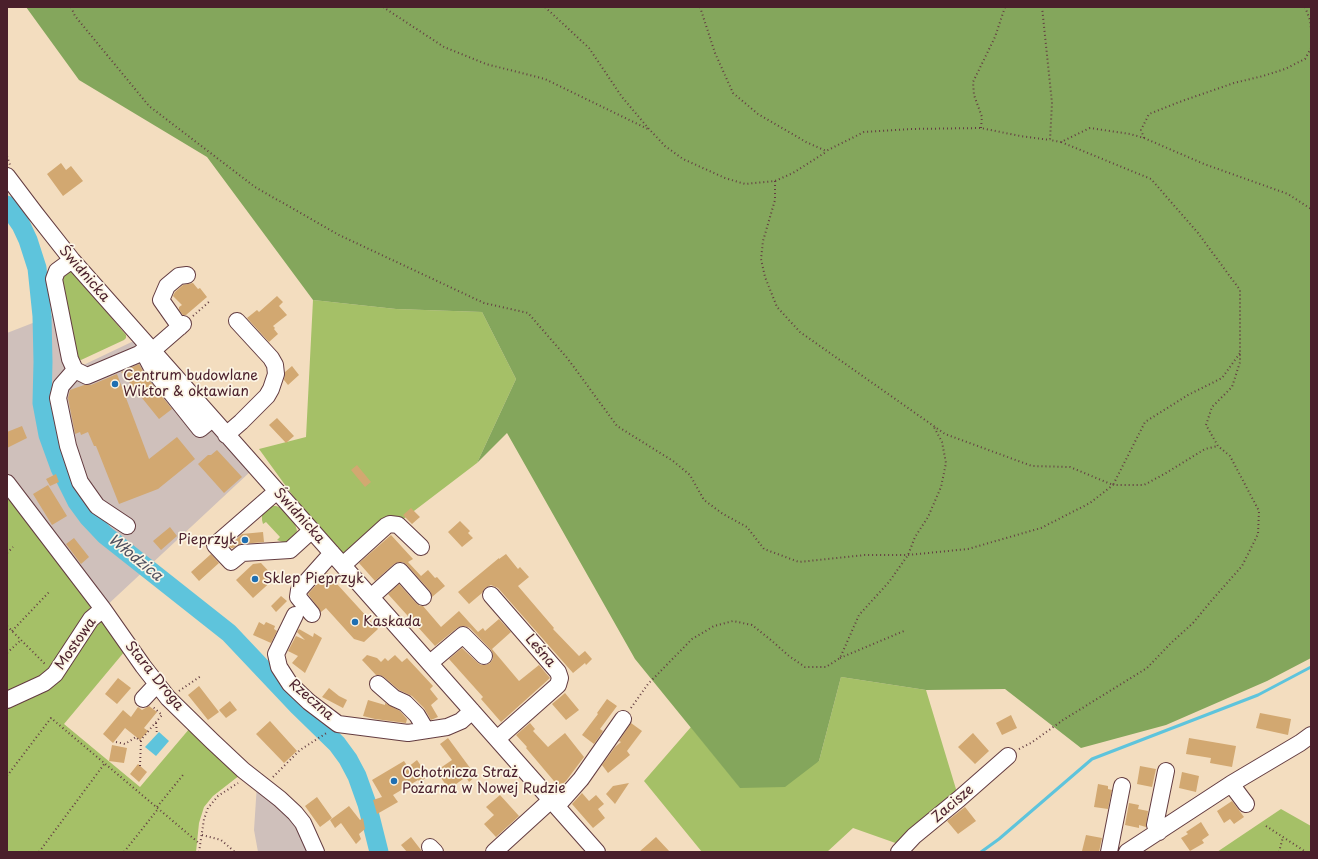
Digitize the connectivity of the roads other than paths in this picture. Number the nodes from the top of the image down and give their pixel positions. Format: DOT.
graph roads {
  1 [pos="7,176"];
  2 [pos="72,260"];
  3 [pos="187,275"];
  4 [pos="237,321"];
  5 [pos="148,350"];
  6 [pos="75,370"];
  7 [pos="226,435"];
  8 [pos="7,483"];
  9 [pos="276,491"];
  10 [pos="127,526"];
  11 [pos="312,530"];
  12 [pos="421,546"];
  13 [pos="332,553"];
  14 [pos="343,565"];
  15 [pos="491,595"];
  16 [pos="371,597"];
  17 [pos="423,597"];
  18 [pos="103,609"];
  19 [pos="312,614"];
  20 [pos="295,615"];
  21 [pos="484,656"];
  22 [pos="430,663"];
  23 [pos="157,684"];
  24 [pos="378,684"];
  25 [pos="144,699"];
  26 [pos="7,700"];
  27 [pos="472,711"];
  28 [pos="623,719"];
  29 [pos="426,730"];
  30 [pos="497,739"];
  31 [pos="1307,742"];
  32 [pos="1008,756"];
  33 [pos="1166,771"];
  34 [pos="1231,784"];
  35 [pos="1122,786"];
  36 [pos="554,803"];
  37 [pos="1246,804"];
  38 [pos="1159,832"];
  39 [pos="316,852"];
  40 [pos="494,852"];
  41 [pos="597,852"];
  42 [pos="899,852"];
  43 [pos="1109,852"];
  44 [pos="1127,852"];
  1 -- 2 [label="street, Świdnicka"];
  2 -- 5 [label="street, Świdnicka"];
  2 -- 6 [label="street"];
  3 -- 5 [label="street"];
  4 -- 7 [label="street"];
  5 -- 6 [label="street"];
  5 -- 7 [label="street, Świdnicka"];
  6 -- 10 [label="street"];
  7 -- 9 [label="street, Świdnicka"];
  8 -- 18 [label="street, Stara Droga"];
  9 -- 11 [label="street, Świdnicka"];
  9 -- 11 [label="street"];
  11 -- 13 [label="street, Świdnicka"];
  12 -- 14 [label="street"];
  13 -- 14 [label="street, Świdnicka"];
  13 -- 19 [label="street"];
  14 -- 16 [label="street, Świdnicka"];
  15 -- 30 [label="street, Leśna"];
  16 -- 17 [label="street"];
  16 -- 22 [label="street, Świdnicka"];
  18 -- 23 [label="street, Stara Droga"];
  18 -- 26 [label="street, Mostowa"];
  20 -- 29 [label="street, Rzeczna"];
  21 -- 22 [label="street"];
  22 -- 27 [label="street, Świdnicka"];
  23 -- 25 [label="street"];
  23 -- 39 [label="street, Stara Droga"];
  24 -- 29 [label="street"];
  27 -- 29 [label="street, Rzeczna"];
  27 -- 30 [label="street, Świdnicka"];
  28 -- 36 [label="street"];
  30 -- 36 [label="street, Świdnicka"];
  31 -- 34 [label="street"];
  32 -- 42 [label="street, Zacisze"];
  33 -- 38 [label="street"];
  34 -- 37 [label="street"];
  34 -- 38 [label="street"];
  35 -- 43 [label="street"];
  36 -- 40 [label="street"];
  36 -- 41 [label="street, Świdnicka"];
  38 -- 44 [label="street"];
}
